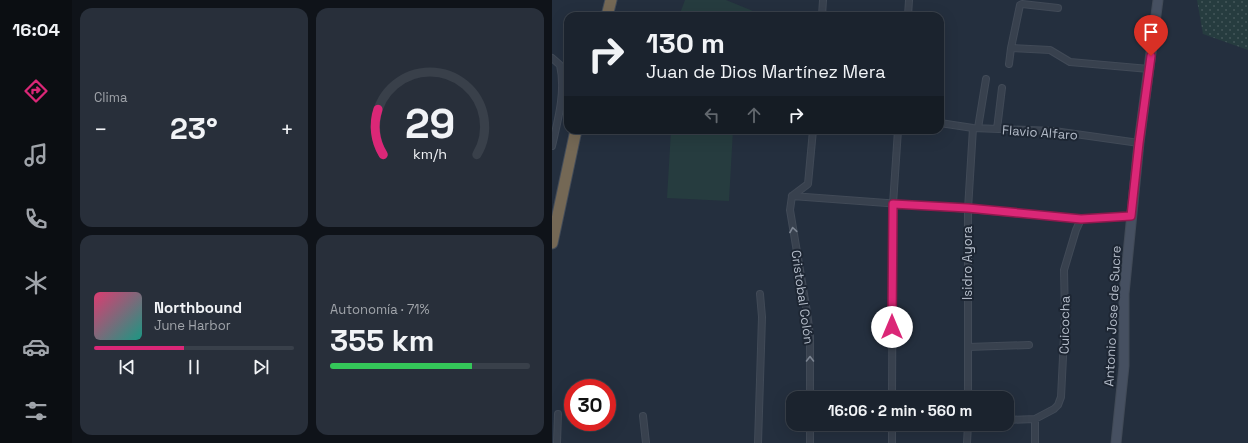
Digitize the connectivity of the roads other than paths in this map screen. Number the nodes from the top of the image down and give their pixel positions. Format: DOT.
graph roads {
  1 [pos="611,0"];
  2 [pos="823,0"];
  3 [pos="909,0"];
  4 [pos="1158,0"];
  5 [pos="1058,8"];
  6 [pos="607,12"];
  7 [pos="822,12"];
  8 [pos="908,12"];
  9 [pos="1011,48"];
  10 [pos="552,58"];
  11 [pos="1009,64"];
  12 [pos="1149,69"];
  13 [pos="986,79"];
  14 [pos="1002,88"];
  15 [pos="944,124"];
  16 [pos="975,128"];
  17 [pos="997,129"];
  18 [pos="575,134"];
  19 [pos="813,134"];
  20 [pos="898,134"];
  21 [pos="1139,143"];
  22 [pos="552,146"];
  23 [pos="808,184"];
  24 [pos="792,196"];
  25 [pos="807,196"];
  26 [pos="893,204"];
  27 [pos="556,208"];
  28 [pos="968,208"];
  29 [pos="1131,216"];
  30 [pos="1081,219"];
  31 [pos="552,243"];
  32 [pos="760,294"];
  33 [pos="1029,345"];
  34 [pos="968,347"];
  35 [pos="810,391"];
  36 [pos="892,391"];
  37 [pos="968,391"];
  38 [pos="558,414"];
  39 [pos="643,416"];
  40 [pos="1034,419"];
  41 [pos="1014,420"];
  42 [pos="810,431"];
  43 [pos="892,431"];
  44 [pos="968,431"];
  45 [pos="557,443"];
  46 [pos="646,443"];
  47 [pos="758,443"];
  48 [pos="810,443"];
  49 [pos="892,443"];
  50 [pos="967,443"];
  51 [pos="1035,443"];
  52 [pos="1116,443"];
  1 -- 6 [label="highway"];
  2 -- 7 [label="street"];
  3 -- 8 [label="street"];
  4 -- 12 [label="street, Antonio Jose de Sucre"];
  5 -- 9 [label="street"];
  9 -- 11 [label="street"];
  9 -- 12 [label="street"];
  10 -- 22 [label="street"];
  12 -- 21 [label="street, Antonio Jose de Sucre"];
  13 -- 16 [label="street, Isidro Ayora"];
  14 -- 17 [label="street"];
  15 -- 16 [label="street, Flavio Alfaro"];
  16 -- 17 [label="street, Flavio Alfaro"];
  16 -- 28 [label="street, Isidro Ayora"];
  17 -- 21 [label="street, Flavio Alfaro"];
  18 -- 27 [label="highway"];
  19 -- 23 [label="street"];
  20 -- 26 [label="street"];
  21 -- 29 [label="street, Antonio Jose de Sucre"];
  23 -- 24 [label="street"];
  23 -- 25 [label="street"];
  24 -- 25 [label="street"];
  35 -- 24 [label="street, Cristobal Colón, one-way"];
  25 -- 26 [label="street"];
  26 -- 28 [label="street"];
  26 -- 36 [label="street"];
  27 -- 31 [label="highway"];
  28 -- 30 [label="street"];
  28 -- 34 [label="street, Isidro Ayora"];
  29 -- 30 [label="street"];
  29 -- 52 [label="street, Antonio Jose de Sucre"];
  30 -- 40 [label="street, Cuicocha"];
  32 -- 47 [label="street"];
  33 -- 34 [label="street"];
  34 -- 37 [label="street, Isidro Ayora"];
  38 -- 45 [label="street"];
  39 -- 46 [label="street"];
  40 -- 41 [label="street"];
  40 -- 51 [label="street"];
  42 -- 48 [label="street"];
  43 -- 49 [label="street"];
  44 -- 50 [label="street"];
}
